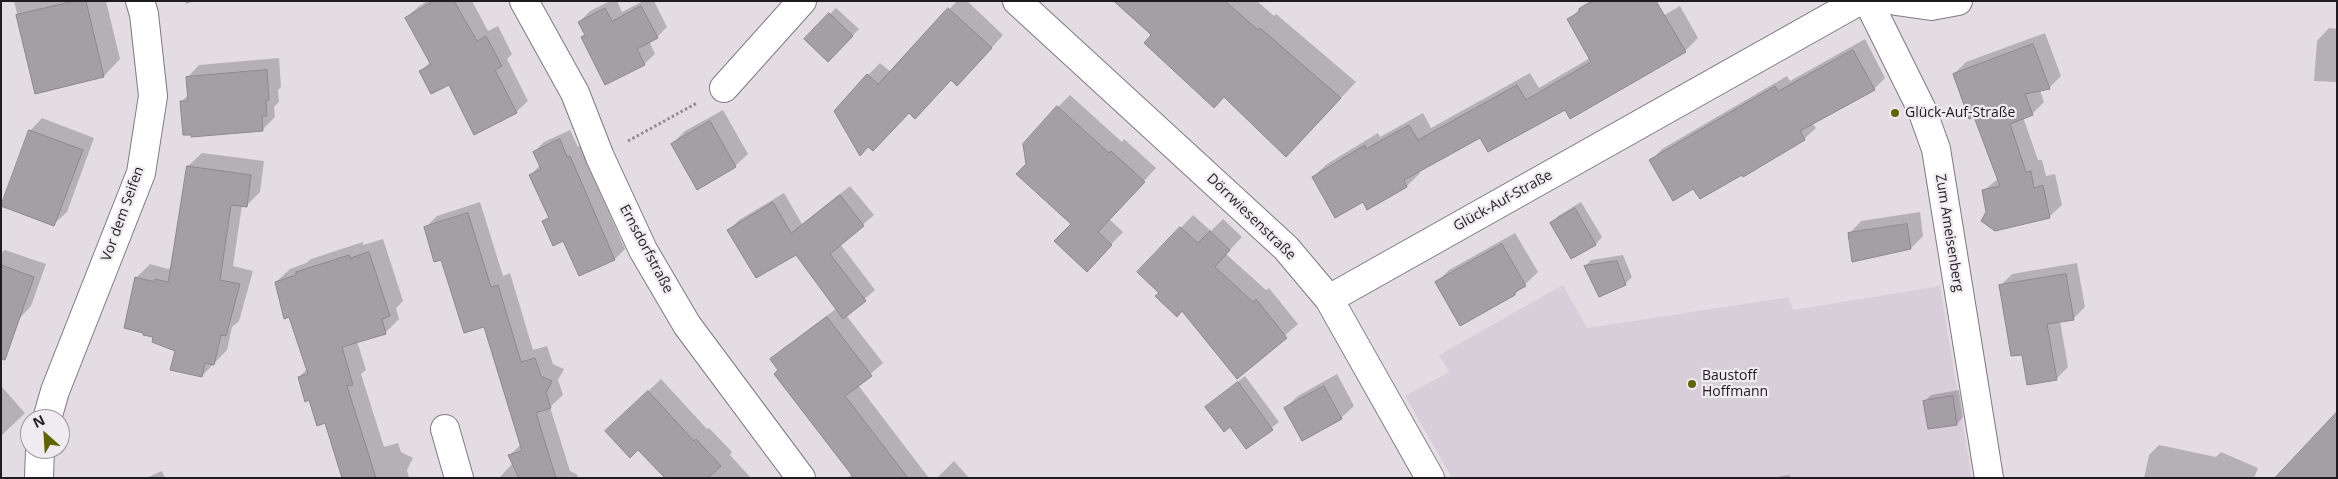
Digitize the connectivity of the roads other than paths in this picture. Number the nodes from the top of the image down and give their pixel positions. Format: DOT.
graph roads {
  1 [pos="140,1"];
  2 [pos="524,1"];
  3 [pos="802,1"];
  4 [pos="1017,1"];
  5 [pos="1859,1"];
  6 [pos="1868,1"];
  7 [pos="1896,1"];
  8 [pos="1958,1"];
  9 [pos="724,88"];
  10 [pos="1330,299"];
  11 [pos="50,409"];
  12 [pos="445,429"];
  13 [pos="40,459"];
  14 [pos="39,478"];
  15 [pos="459,478"];
  16 [pos="801,478"];
  17 [pos="1430,478"];
  18 [pos="1989,478"];
  1 -- 11 [label="street, Vor dem Seifen"];
  2 -- 16 [label="street, Ernsdorfstraße"];
  3 -- 9 [label="street"];
  4 -- 10 [label="street, Dörrwiesenstraße"];
  5 -- 10 [label="street, Glück-Auf-Straße"];
  6 -- 18 [label="street, Zum Ameisenberg"];
  7 -- 8 [label="street"];
  10 -- 17 [label="street, Dörrwiesenstraße"];
  12 -- 15 [label="street"];
  13 -- 14 [label="street"];
}
